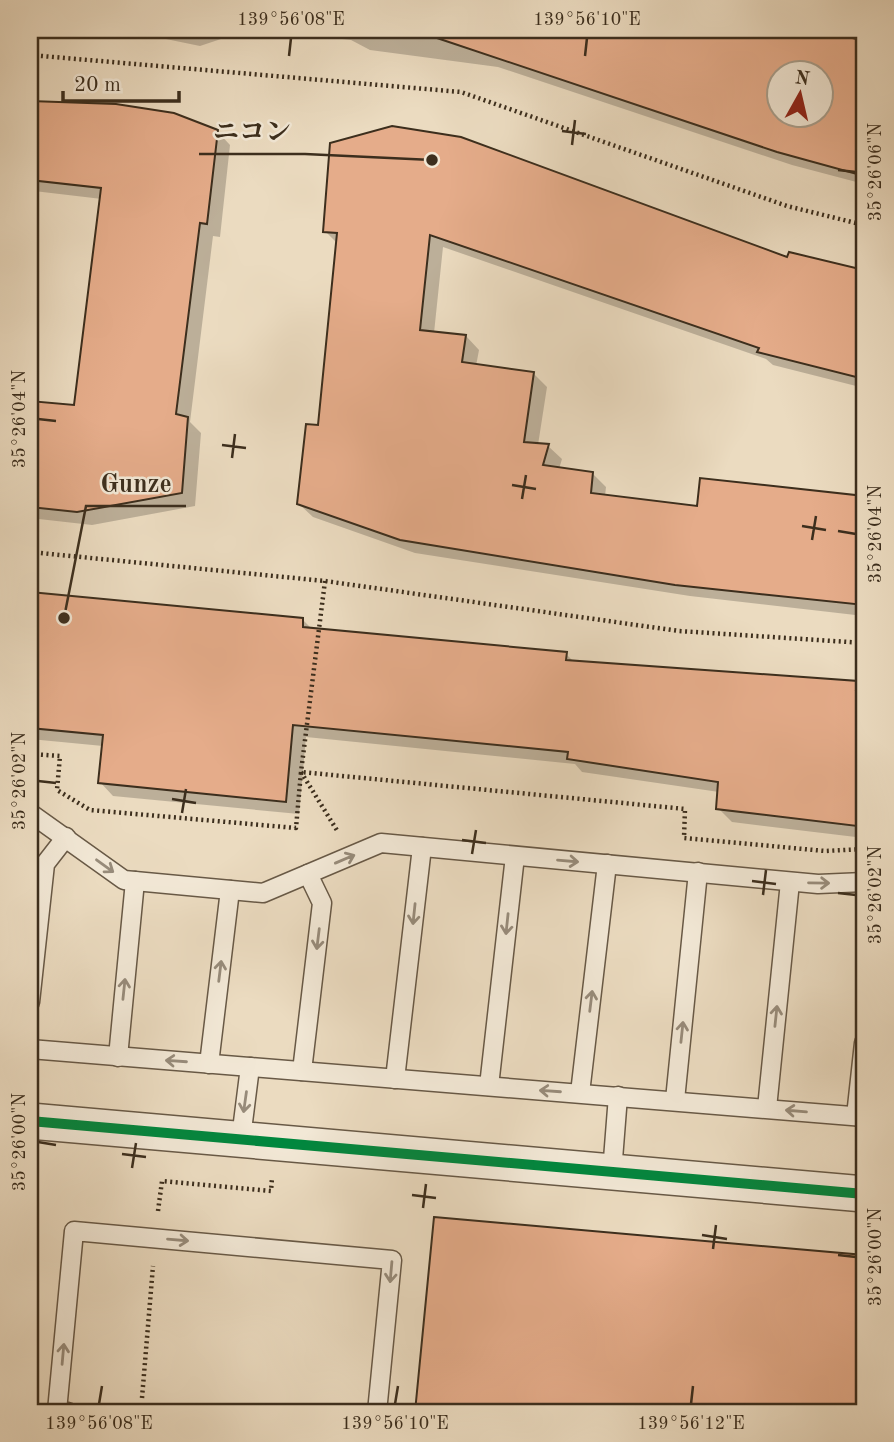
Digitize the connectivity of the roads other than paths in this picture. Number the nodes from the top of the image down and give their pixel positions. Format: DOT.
graph roads {
  1 [pos="30,813"];
  2 [pos="65,837"];
  3 [pos="422,847"];
  4 [pos="515,856"];
  5 [pos="607,864"];
  6 [pos="698,873"];
  7 [pos="308,874"];
  8 [pos="135,881"];
  9 [pos="790,881"];
  10 [pos="864,882"];
  11 [pos="230,890"];
  12 [pos="30,1002"];
  13 [pos="864,1043"];
  14 [pos="30,1049"];
  15 [pos="118,1056"];
  16 [pos="209,1063"];
  17 [pos="250,1067"];
  18 [pos="302,1071"];
  19 [pos="396,1079"];
  20 [pos="489,1086"];
  21 [pos="580,1093"];
  22 [pos="618,1096"];
  23 [pos="675,1100"];
  24 [pos="767,1108"];
  25 [pos="860,1116"];
  26 [pos="30,1121"];
  27 [pos="241,1138"];
  28 [pos="612,1171"];
  29 [pos="864,1194"];
  30 [pos="68,1412"];
  31 [pos="377,1412"];
  1 -- 2 [label="lane"];
  2 -- 8 [label="lane, one-way"];
  2 -- 12 [label="lane"];
  3 -- 4 [label="lane"];
  7 -- 3 [label="lane, one-way"];
  3 -- 19 [label="lane, one-way"];
  4 -- 5 [label="lane, one-way"];
  4 -- 20 [label="lane, one-way"];
  5 -- 6 [label="lane"];
  21 -- 5 [label="lane, one-way"];
  6 -- 9 [label="lane"];
  23 -- 6 [label="lane, one-way"];
  7 -- 11 [label="lane"];
  7 -- 18 [label="lane, one-way"];
  8 -- 11 [label="lane"];
  15 -- 8 [label="lane, one-way"];
  9 -- 10 [label="lane, one-way"];
  24 -- 9 [label="lane, one-way"];
  16 -- 11 [label="lane, one-way"];
  13 -- 25 [label="lane"];
  14 -- 15 [label="lane"];
  16 -- 15 [label="lane, one-way"];
  16 -- 17 [label="lane"];
  17 -- 18 [label="lane"];
  17 -- 27 [label="lane, one-way"];
  18 -- 19 [label="lane"];
  19 -- 20 [label="lane"];
  21 -- 20 [label="lane, one-way"];
  21 -- 22 [label="lane"];
  22 -- 23 [label="lane"];
  22 -- 28 [label="lane"];
  23 -- 24 [label="lane"];
  25 -- 24 [label="lane, one-way"];
  26 -- 27 [label="street"];
  27 -- 28 [label="street"];
  28 -- 29 [label="street"];
  30 -- 31 [label="lane, one-way"];
}
